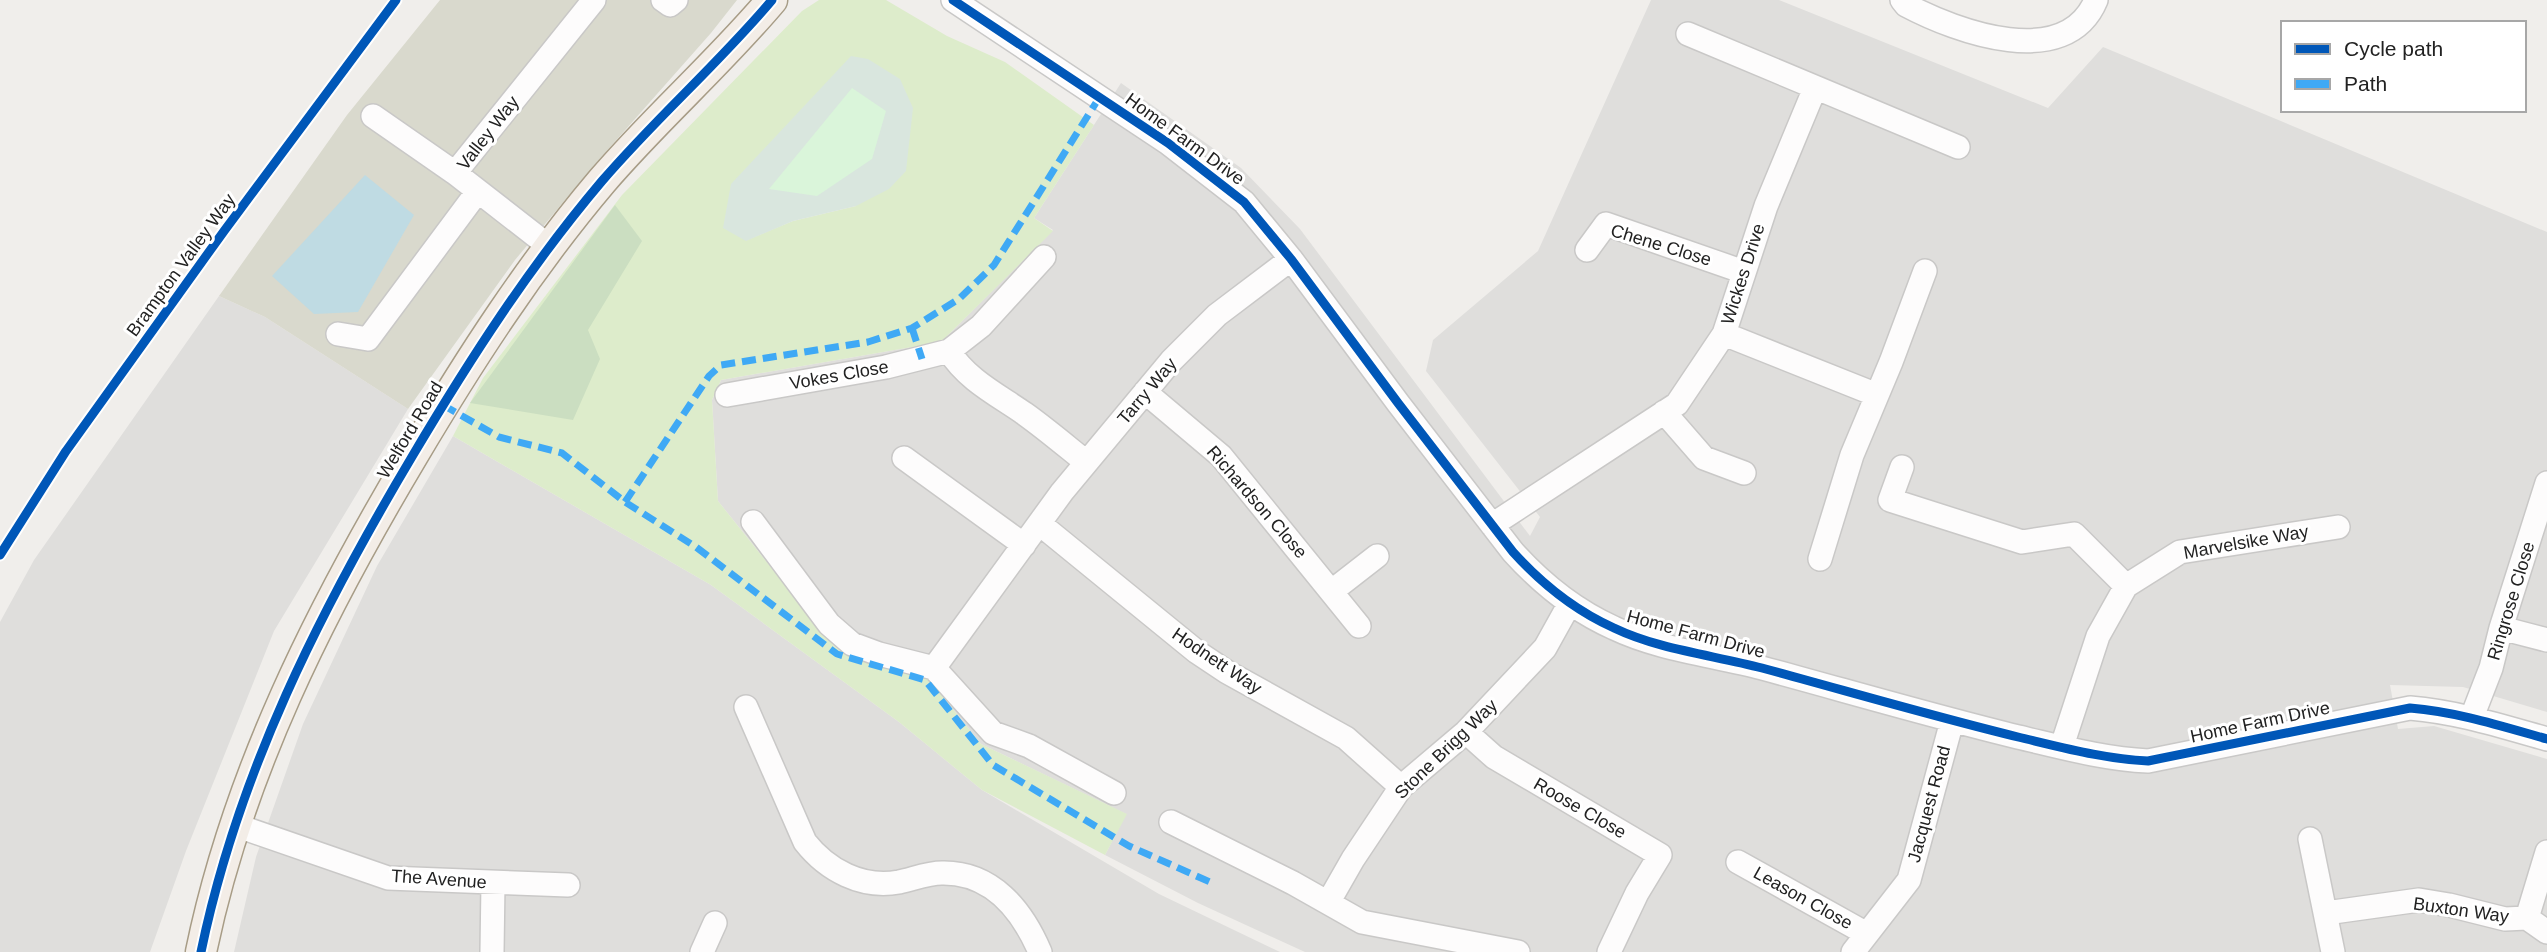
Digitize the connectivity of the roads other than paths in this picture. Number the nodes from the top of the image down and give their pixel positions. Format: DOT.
graph roads {
  1 [pos="594,0"];
  2 [pos="663,0"];
  3 [pos="676,0"];
  4 [pos="772,0"];
  5 [pos="953,0"];
  6 [pos="1902,0"];
  7 [pos="2096,0"];
  8 [pos="1688,34"];
  9 [pos="1815,88"];
  10 [pos="373,116"];
  11 [pos="1958,147"];
  12 [pos="455,173"];
  13 [pos="478,191"];
  14 [pos="550,247"];
  15 [pos="1587,250"];
  16 [pos="1044,257"];
  17 [pos="1292,259"];
  18 [pos="1925,271"];
  19 [pos="1744,272"];
  20 [pos="338,334"];
  21 [pos="1724,334"];
  22 [pos="949,351"];
  23 [pos="1145,392"];
  24 [pos="727,395"];
  25 [pos="1877,395"];
  26 [pos="1664,412"];
  27 [pos="904,458"];
  28 [pos="1086,462"];
  29 [pos="1902,467"];
  30 [pos="1744,473"];
  31 [pos="2547,483"];
  32 [pos="753,522"];
  33 [pos="1040,524"];
  34 [pos="1492,525"];
  35 [pos="2338,527"];
  36 [pos="1024,545"];
  37 [pos="1377,556"];
  38 [pos="1820,559"];
  39 [pos="2126,586"];
  40 [pos="1332,591"];
  41 [pos="1570,603"];
  42 [pos="1359,626"];
  43 [pos="2501,628"];
  44 [pos="2547,640"];
  45 [pos="934,668"];
  46 [pos="746,707"];
  47 [pos="2472,717"];
  48 [pos="1952,721"];
  49 [pos="1466,732"];
  50 [pos="2547,739"];
  51 [pos="2062,747"];
  52 [pos="1401,787"];
  53 [pos="1114,793"];
  54 [pos="1171,822"];
  55 [pos="235,825"];
  56 [pos="2310,839"];
  57 [pos="2547,852"];
  58 [pos="1738,862"];
  59 [pos="493,883"];
  60 [pos="568,885"];
  61 [pos="1329,901"];
  62 [pos="2326,913"];
  63 [pos="2527,918"];
  64 [pos="715,923"];
  65 [pos="2547,932"];
  66 [pos="1860,943"];
  67 [pos="201,952"];
  68 [pos="492,952"];
  69 [pos="702,952"];
  70 [pos="1040,952"];
  71 [pos="1518,952"];
  72 [pos="1609,952"];
  73 [pos="2333,952"];
  1 -- 12 [label="street, Valley Way"];
  2 -- 3 [label="street"];
  4 -- 14 [label="main road, Welford Road"];
  5 -- 17 [label="street, Home Farm Drive"];
  6 -- 7 [label="street"];
  8 -- 9 [label="street"];
  9 -- 11 [label="street"];
  9 -- 19 [label="street, Wickes Drive"];
  10 -- 12 [label="street"];
  12 -- 13 [label="street, Valley Way"];
  13 -- 14 [label="street, Valley Way"];
  13 -- 20 [label="street"];
  14 -- 55 [label="main road, Welford Road"];
  15 -- 19 [label="street, Chene Close"];
  16 -- 22 [label="street, Vokes Close"];
  17 -- 23 [label="street, Tarry Way"];
  17 -- 34 [label="street, Home Farm Drive"];
  18 -- 25 [label="street"];
  19 -- 21 [label="street, Wickes Drive"];
  21 -- 25 [label="street"];
  21 -- 26 [label="street, Wickes Drive"];
  22 -- 24 [label="street, Vokes Close"];
  22 -- 28 [label="street"];
  23 -- 28 [label="street, Tarry Way"];
  23 -- 40 [label="street, Richardson Close"];
  25 -- 38 [label="street"];
  26 -- 30 [label="street"];
  26 -- 34 [label="street, Wickes Drive"];
  27 -- 36 [label="street"];
  28 -- 33 [label="street, Tarry Way"];
  29 -- 39 [label="street"];
  31 -- 43 [label="street, Ringrose Close"];
  32 -- 45 [label="street"];
  33 -- 36 [label="street, Tarry Way"];
  33 -- 52 [label="street, Hodnett Way"];
  34 -- 41 [label="street, Home Farm Drive"];
  35 -- 39 [label="street, Marvelsike Way"];
  36 -- 45 [label="street, Tarry Way"];
  37 -- 40 [label="street"];
  39 -- 51 [label="street, Marvelsike Way"];
  40 -- 42 [label="street, Richardson Close"];
  41 -- 48 [label="street, Home Farm Drive"];
  41 -- 49 [label="street, Stone Brigg Way"];
  43 -- 44 [label="street"];
  43 -- 47 [label="street, Ringrose Close"];
  45 -- 53 [label="street"];
  46 -- 70 [label="street"];
  47 -- 50 [label="street, Home Farm Drive"];
  47 -- 51 [label="street, Home Farm Drive"];
  48 -- 51 [label="street, Home Farm Drive"];
  48 -- 66 [label="street, Jacquest Road"];
  49 -- 52 [label="street, Stone Brigg Way"];
  49 -- 72 [label="street, Roose Close"];
  52 -- 61 [label="street, Stone Brigg Way"];
  54 -- 61 [label="street"];
  55 -- 59 [label="street, The Avenue"];
  55 -- 67 [label="main road, Welford Road"];
  56 -- 62 [label="street"];
  57 -- 63 [label="street, Buxton Way"];
  58 -- 66 [label="street, Leason Close"];
  59 -- 60 [label="street, The Avenue"];
  59 -- 68 [label="street"];
  61 -- 71 [label="street"];
  62 -- 63 [label="street, Buxton Way"];
  62 -- 73 [label="street"];
  63 -- 65 [label="street"];
  64 -- 69 [label="street"];
}
